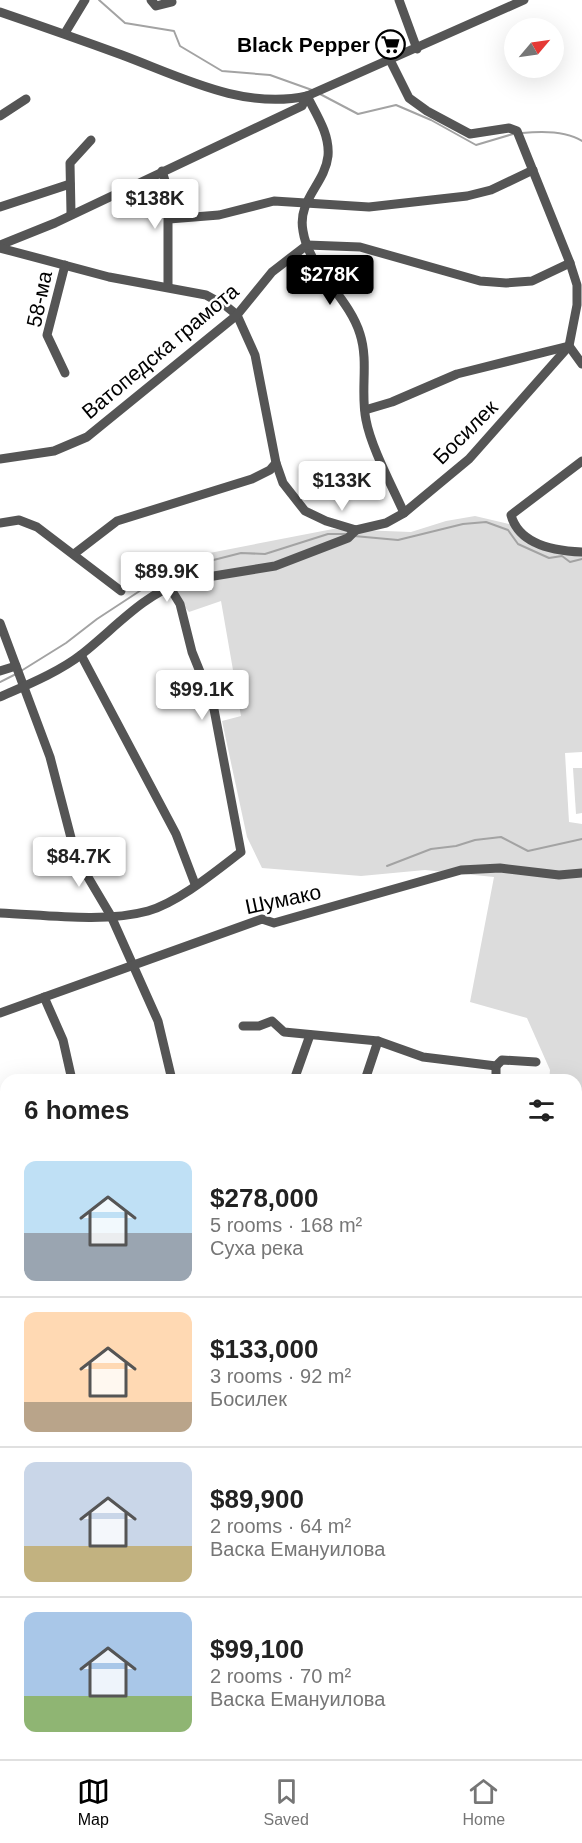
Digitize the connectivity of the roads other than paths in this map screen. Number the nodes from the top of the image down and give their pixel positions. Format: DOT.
graph roads {
  1 [pos="85,0"];
  2 [pos="151,0"];
  3 [pos="399,0"];
  4 [pos="524,0"];
  5 [pos="172,2"];
  6 [pos="0,12"];
  7 [pos="65,33"];
  8 [pos="417,49"];
  9 [pos="390,60"];
  10 [pos="307,96"];
  11 [pos="26,99"];
  12 [pos="0,116"];
  13 [pos="91,140"];
  14 [pos="533,170"];
  15 [pos="162,171"];
  16 [pos="70,184"];
  17 [pos="305,202"];
  18 [pos="0,207"];
  19 [pos="71,213"];
  20 [pos="169,219"];
  21 [pos="306,245"];
  22 [pos="0,246"];
  23 [pos="570,263"];
  24 [pos="65,265"];
  25 [pos="168,287"];
  26 [pos="237,315"];
  27 [pos="569,346"];
  28 [pos="582,364"];
  29 [pos="65,373"];
  30 [pos="365,410"];
  31 [pos="0,459"];
  32 [pos="582,461"];
  33 [pos="276,463"];
  34 [pos="404,513"];
  35 [pos="0,523"];
  36 [pos="356,530"];
  37 [pos="582,552"];
  38 [pos="74,554"];
  39 [pos="169,586"];
  40 [pos="121,591"];
  41 [pos="0,623"];
  42 [pos="81,655"];
  43 [pos="16,666"];
  44 [pos="0,671"];
  45 [pos="23,687"];
  46 [pos="0,697"];
  47 [pos="582,873"];
  48 [pos="195,884"];
  49 [pos="0,913"];
  50 [pos="111,916"];
  51 [pos="134,965"];
  52 [pos="44,997"];
  53 [pos="0,1013"];
  54 [pos="243,1026"];
  55 [pos="310,1035"];
  56 [pos="378,1041"];
  57 [pos="536,1062"];
  58 [pos="496,1066"];
  59 [pos="71,1074"];
  60 [pos="171,1074"];
  61 [pos="296,1074"];
  62 [pos="367,1074"];
  63 [pos="496,1074"];
  1 -- 7 [label="street"];
  2 -- 5 [label="street"];
  3 -- 8 [label="street"];
  4 -- 8 [label="street"];
  6 -- 7 [label="street"];
  7 -- 10 [label="street"];
  8 -- 9 [label="street"];
  9 -- 10 [label="street"];
  9 -- 14 [label="street"];
  10 -- 15 [label="street"];
  10 -- 17 [label="street"];
  11 -- 12 [label="street"];
  13 -- 16 [label="street"];
  14 -- 17 [label="street"];
  14 -- 23 [label="street"];
  15 -- 19 [label="street"];
  15 -- 20 [label="street"];
  16 -- 18 [label="street"];
  16 -- 19 [label="street"];
  17 -- 20 [label="street"];
  17 -- 21 [label="street"];
  19 -- 22 [label="street"];
  20 -- 25 [label="street"];
  21 -- 23 [label="street"];
  21 -- 26 [label="street, Ватопедска грамота"];
  21 -- 30 [label="street"];
  22 -- 24 [label="street"];
  23 -- 27 [label="street"];
  24 -- 25 [label="street"];
  24 -- 29 [label="street, 58-ма"];
  25 -- 26 [label="street"];
  26 -- 31 [label="street, Ватопедска грамота"];
  26 -- 33 [label="street, Босилек"];
  27 -- 28 [label="street"];
  27 -- 30 [label="street"];
  27 -- 34 [label="street, Босилек"];
  30 -- 34 [label="street"];
  32 -- 37 [label="street"];
  33 -- 36 [label="street, Босилек"];
  33 -- 38 [label="street"];
  34 -- 36 [label="street, Босилек"];
  35 -- 38 [label="street"];
  36 -- 39 [label="street"];
  38 -- 40 [label="street"];
  39 -- 42 [label="street"];
  39 -- 48 [label="street"];
  41 -- 43 [label="street"];
  42 -- 45 [label="street"];
  42 -- 48 [label="street"];
  43 -- 44 [label="street"];
  43 -- 45 [label="street"];
  45 -- 46 [label="street"];
  45 -- 50 [label="street"];
  47 -- 51 [label="street, Шумако"];
  48 -- 50 [label="street"];
  49 -- 50 [label="street"];
  50 -- 51 [label="street"];
  51 -- 52 [label="street, Шумако"];
  51 -- 60 [label="street"];
  52 -- 53 [label="street, Шумако"];
  52 -- 59 [label="street"];
  54 -- 55 [label="street"];
  55 -- 56 [label="street"];
  55 -- 61 [label="street"];
  56 -- 58 [label="street"];
  56 -- 62 [label="street"];
  57 -- 58 [label="street"];
  58 -- 63 [label="street"];
}
